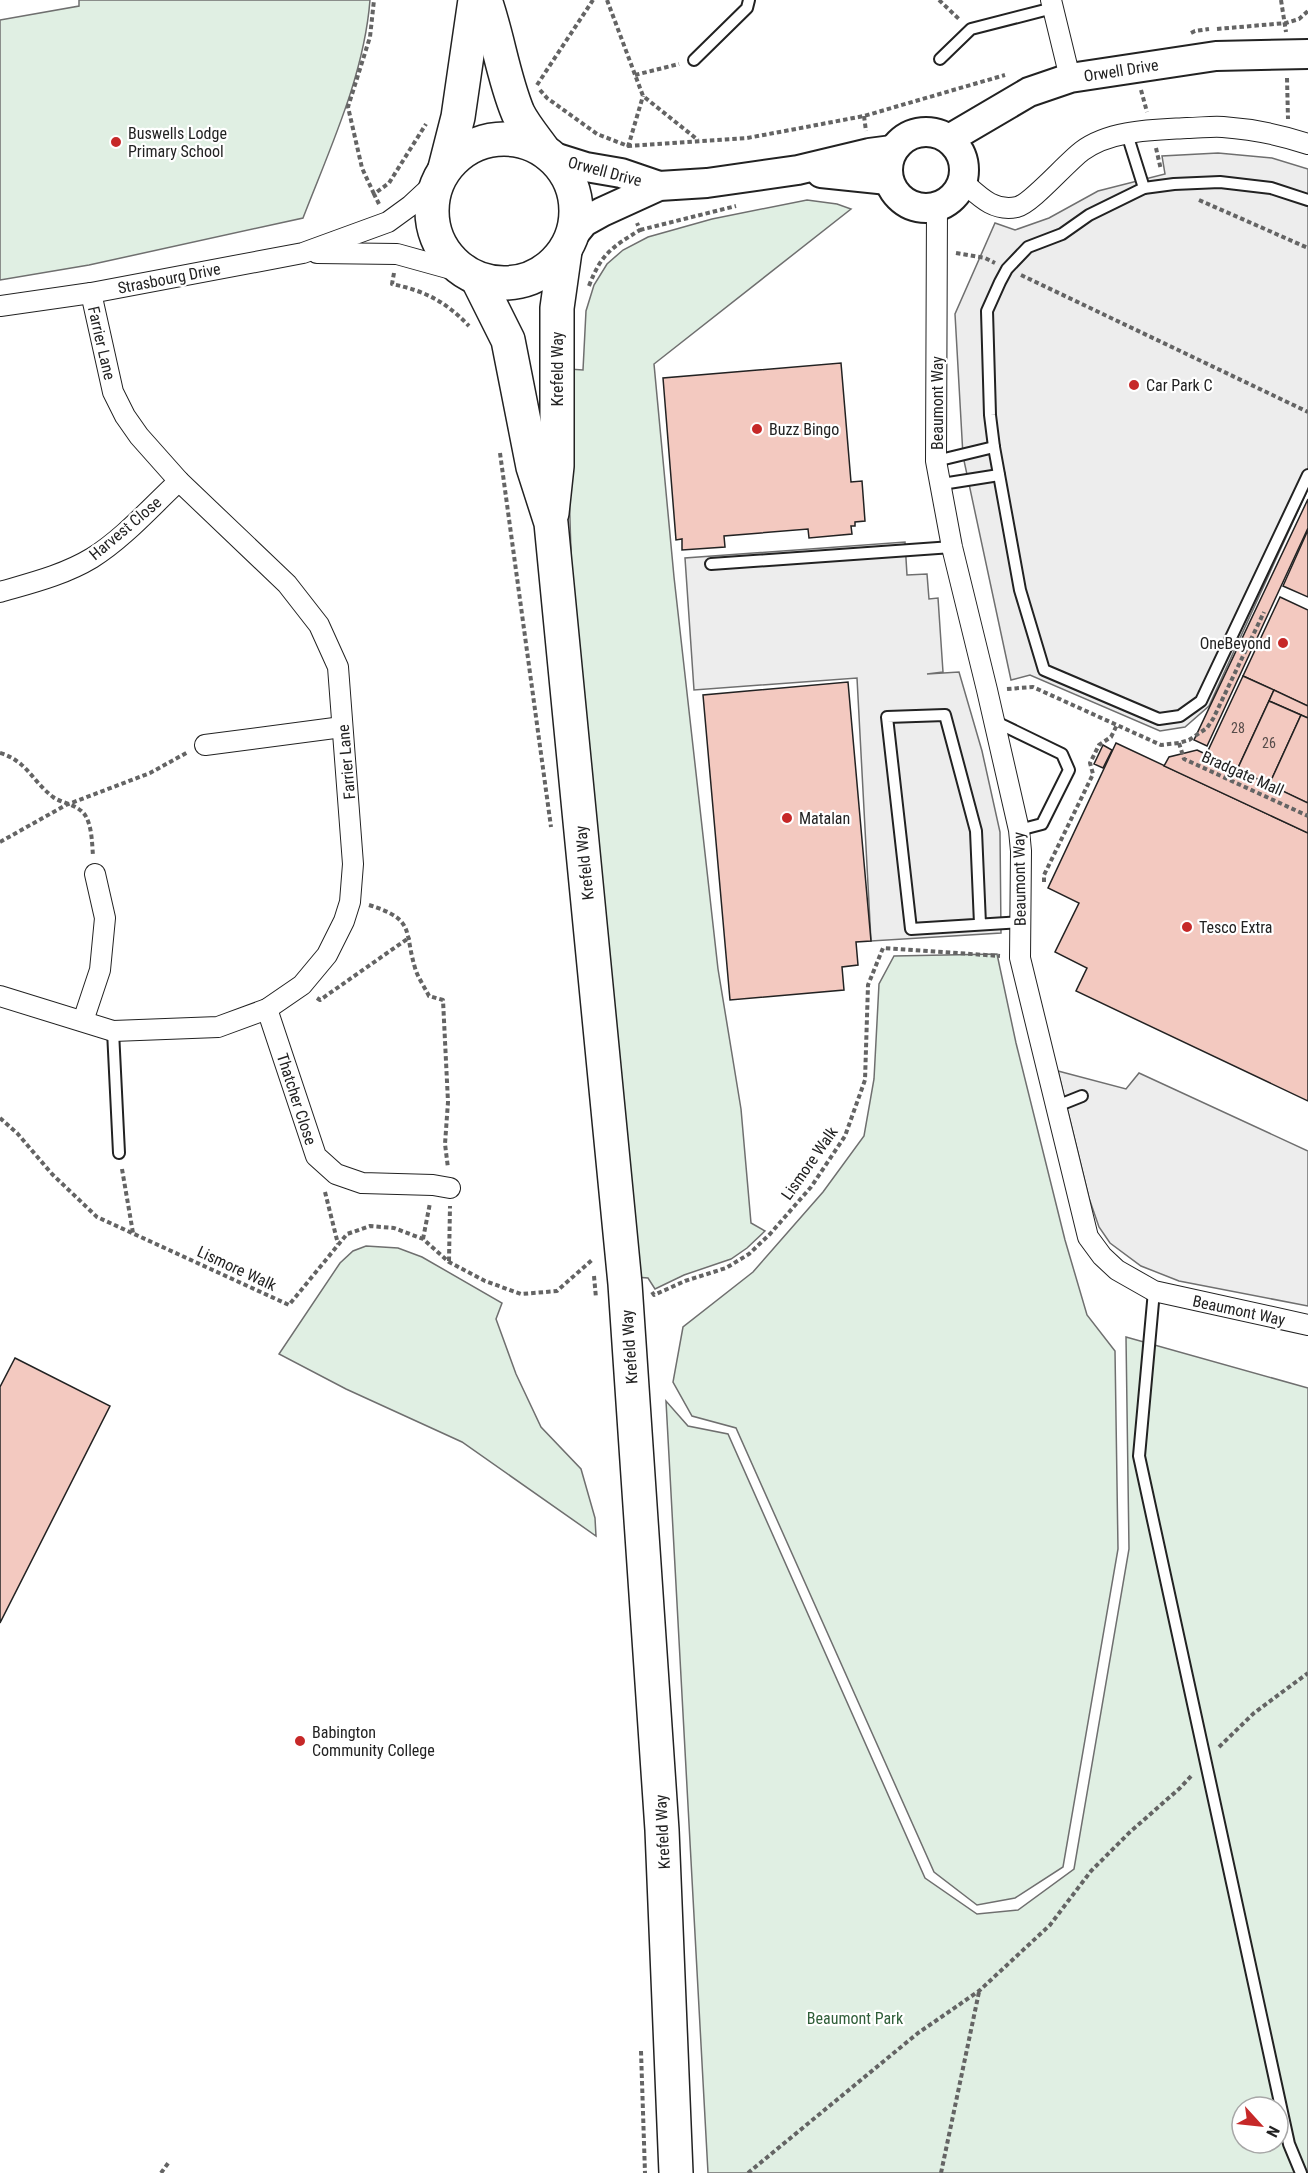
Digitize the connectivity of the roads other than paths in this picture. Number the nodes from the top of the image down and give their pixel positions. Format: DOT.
graph roads {
  1 [pos="475,0"];
  2 [pos="485,0"];
  3 [pos="749,0"];
  4 [pos="1052,4"];
  5 [pos="1308,54"];
  6 [pos="940,59"];
  7 [pos="694,60"];
  8 [pos="1070,78"];
  9 [pos="1127,134"];
  10 [pos="949,139"];
  11 [pos="1308,144"];
  12 [pos="892,150"];
  13 [pos="547,152"];
  14 [pos="798,170"];
  15 [pos="441,174"];
  16 [pos="888,180"];
  17 [pos="962,181"];
  18 [pos="659,186"];
  19 [pos="1144,188"];
  20 [pos="1308,200"];
  21 [pos="938,207"];
  22 [pos="568,244"];
  23 [pos="303,253"];
  24 [pos="470,276"];
  25 [pos="91,292"];
  26 [pos="0,306"];
  27 [pos="994,447"];
  28 [pos="936,461"];
  29 [pos="999,475"];
  30 [pos="1308,475"];
  31 [pos="179,481"];
  32 [pos="942,484"];
  33 [pos="550,523"];
  34 [pos="952,547"];
  35 [pos="711,564"];
  36 [pos="0,592"];
  37 [pos="994,721"];
  38 [pos="342,727"];
  39 [pos="205,745"];
  40 [pos="1019,830"];
  41 [pos="95,874"];
  42 [pos="1021,922"];
  43 [pos="980,924"];
  44 [pos="0,996"];
  45 [pos="267,1009"];
  46 [pos="83,1021"];
  47 [pos="113,1031"];
  48 [pos="1082,1096"];
  49 [pos="1057,1106"];
  50 [pos="119,1153"];
  51 [pos="441,1187"];
  52 [pos="1154,1291"];
  53 [pos="1308,1325"];
  54 [pos="676,2173"];
  55 [pos="1301,2173"];
  1 -- 15 [label="highway"];
  2 -- 13 [label="highway"];
  3 -- 7 [label="lane"];
  4 -- 6 [label="lane"];
  4 -- 8 [label="street"];
  5 -- 8 [label="street, Orwell Drive"];
  8 -- 10 [label="street, Orwell Drive"];
  9 -- 11 [label="street"];
  9 -- 17 [label="street"];
  9 -- 19 [label="lane"];
  10 -- 12 [label="street"];
  10 -- 17 [label="street"];
  12 -- 14 [label="street, Orwell Drive"];
  12 -- 16 [label="street"];
  13 -- 15 [label="highway"];
  13 -- 18 [label="street, Orwell Drive"];
  13 -- 22 [label="highway"];
  14 -- 16 [label="street, Orwell Drive"];
  14 -- 18 [label="street, Orwell Drive"];
  15 -- 23 [label="street, Strasbourg Drive"];
  15 -- 24 [label="highway"];
  16 -- 21 [label="street"];
  17 -- 21 [label="street"];
  18 -- 22 [label="street, Orwell Drive"];
  19 -- 20 [label="lane"];
  19 -- 27 [label="lane"];
  21 -- 28 [label="street, Beaumont Way"];
  22 -- 24 [label="highway"];
  22 -- 33 [label="highway, Krefeld Way"];
  23 -- 24 [label="street, Strasbourg Drive"];
  23 -- 25 [label="street, Strasbourg Drive"];
  24 -- 33 [label="highway, Krefeld Way"];
  25 -- 26 [label="street, Strasbourg Drive"];
  25 -- 31 [label="street, Farrier Lane"];
  27 -- 28 [label="lane"];
  27 -- 29 [label="lane"];
  28 -- 32 [label="street, Beaumont Way"];
  29 -- 30 [label="lane"];
  29 -- 32 [label="lane"];
  31 -- 36 [label="street, Harvest Close"];
  31 -- 38 [label="street, Farrier Lane"];
  32 -- 34 [label="street, Beaumont Way"];
  33 -- 54 [label="highway, Krefeld Way"];
  34 -- 35 [label="lane"];
  34 -- 37 [label="street, Beaumont Way"];
  37 -- 40 [label="street, Beaumont Way"];
  37 -- 40 [label="lane"];
  38 -- 39 [label="street"];
  38 -- 45 [label="street, Farrier Lane"];
  40 -- 42 [label="street, Beaumont Way"];
  41 -- 46 [label="street"];
  42 -- 43 [label="lane"];
  42 -- 49 [label="street, Beaumont Way"];
  43 -- 43 [label="lane"];
  44 -- 46 [label="street, Farrier Lane"];
  45 -- 47 [label="street, Farrier Lane"];
  45 -- 51 [label="street, Thatcher Close"];
  46 -- 47 [label="street, Farrier Lane"];
  47 -- 50 [label="lane"];
  48 -- 49 [label="lane"];
  49 -- 52 [label="street, Beaumont Way"];
  52 -- 53 [label="street, Beaumont Way"];
  52 -- 55 [label="lane"];
}
